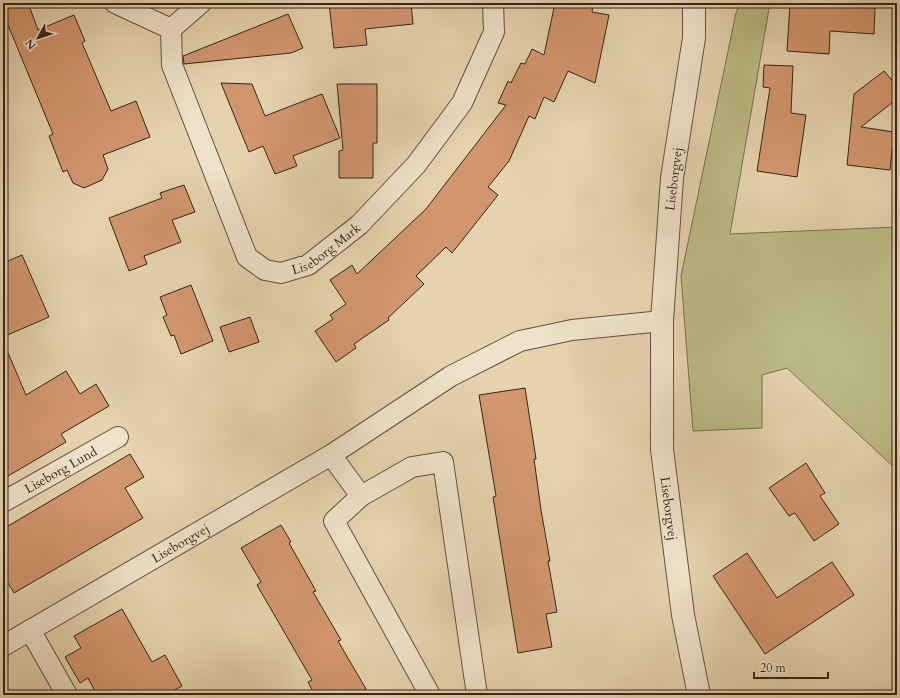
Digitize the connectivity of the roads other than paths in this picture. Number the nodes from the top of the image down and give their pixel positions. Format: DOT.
graph roads {
  1 [pos="116,3"];
  2 [pos="201,3"];
  3 [pos="492,3"];
  4 [pos="694,3"];
  5 [pos="708,3"];
  6 [pos="171,29"];
  7 [pos="694,38"];
  8 [pos="662,321"];
  9 [pos="118,437"];
  10 [pos="330,455"];
  11 [pos="361,496"];
  12 [pos="3,502"];
  13 [pos="30,630"];
  14 [pos="3,646"];
  15 [pos="67,695"];
  16 [pos="430,695"];
  17 [pos="477,695"];
  18 [pos="699,695"];
  1 -- 6 [label="street"];
  2 -- 6 [label="street"];
  3 -- 6 [label="street, Liseborg Mark"];
  4 -- 7 [label="street, Liseborgvej"];
  5 -- 7 [label="street, Liseborgvej"];
  7 -- 8 [label="street, Liseborgvej"];
  8 -- 10 [label="street, Liseborgvej"];
  8 -- 18 [label="street, Liseborgvej"];
  9 -- 12 [label="street, Liseborg Lund"];
  10 -- 11 [label="street"];
  10 -- 13 [label="street, Liseborgvej"];
  11 -- 16 [label="street"];
  11 -- 17 [label="street"];
  13 -- 14 [label="street, Liseborgvej"];
  13 -- 15 [label="street"];
}
